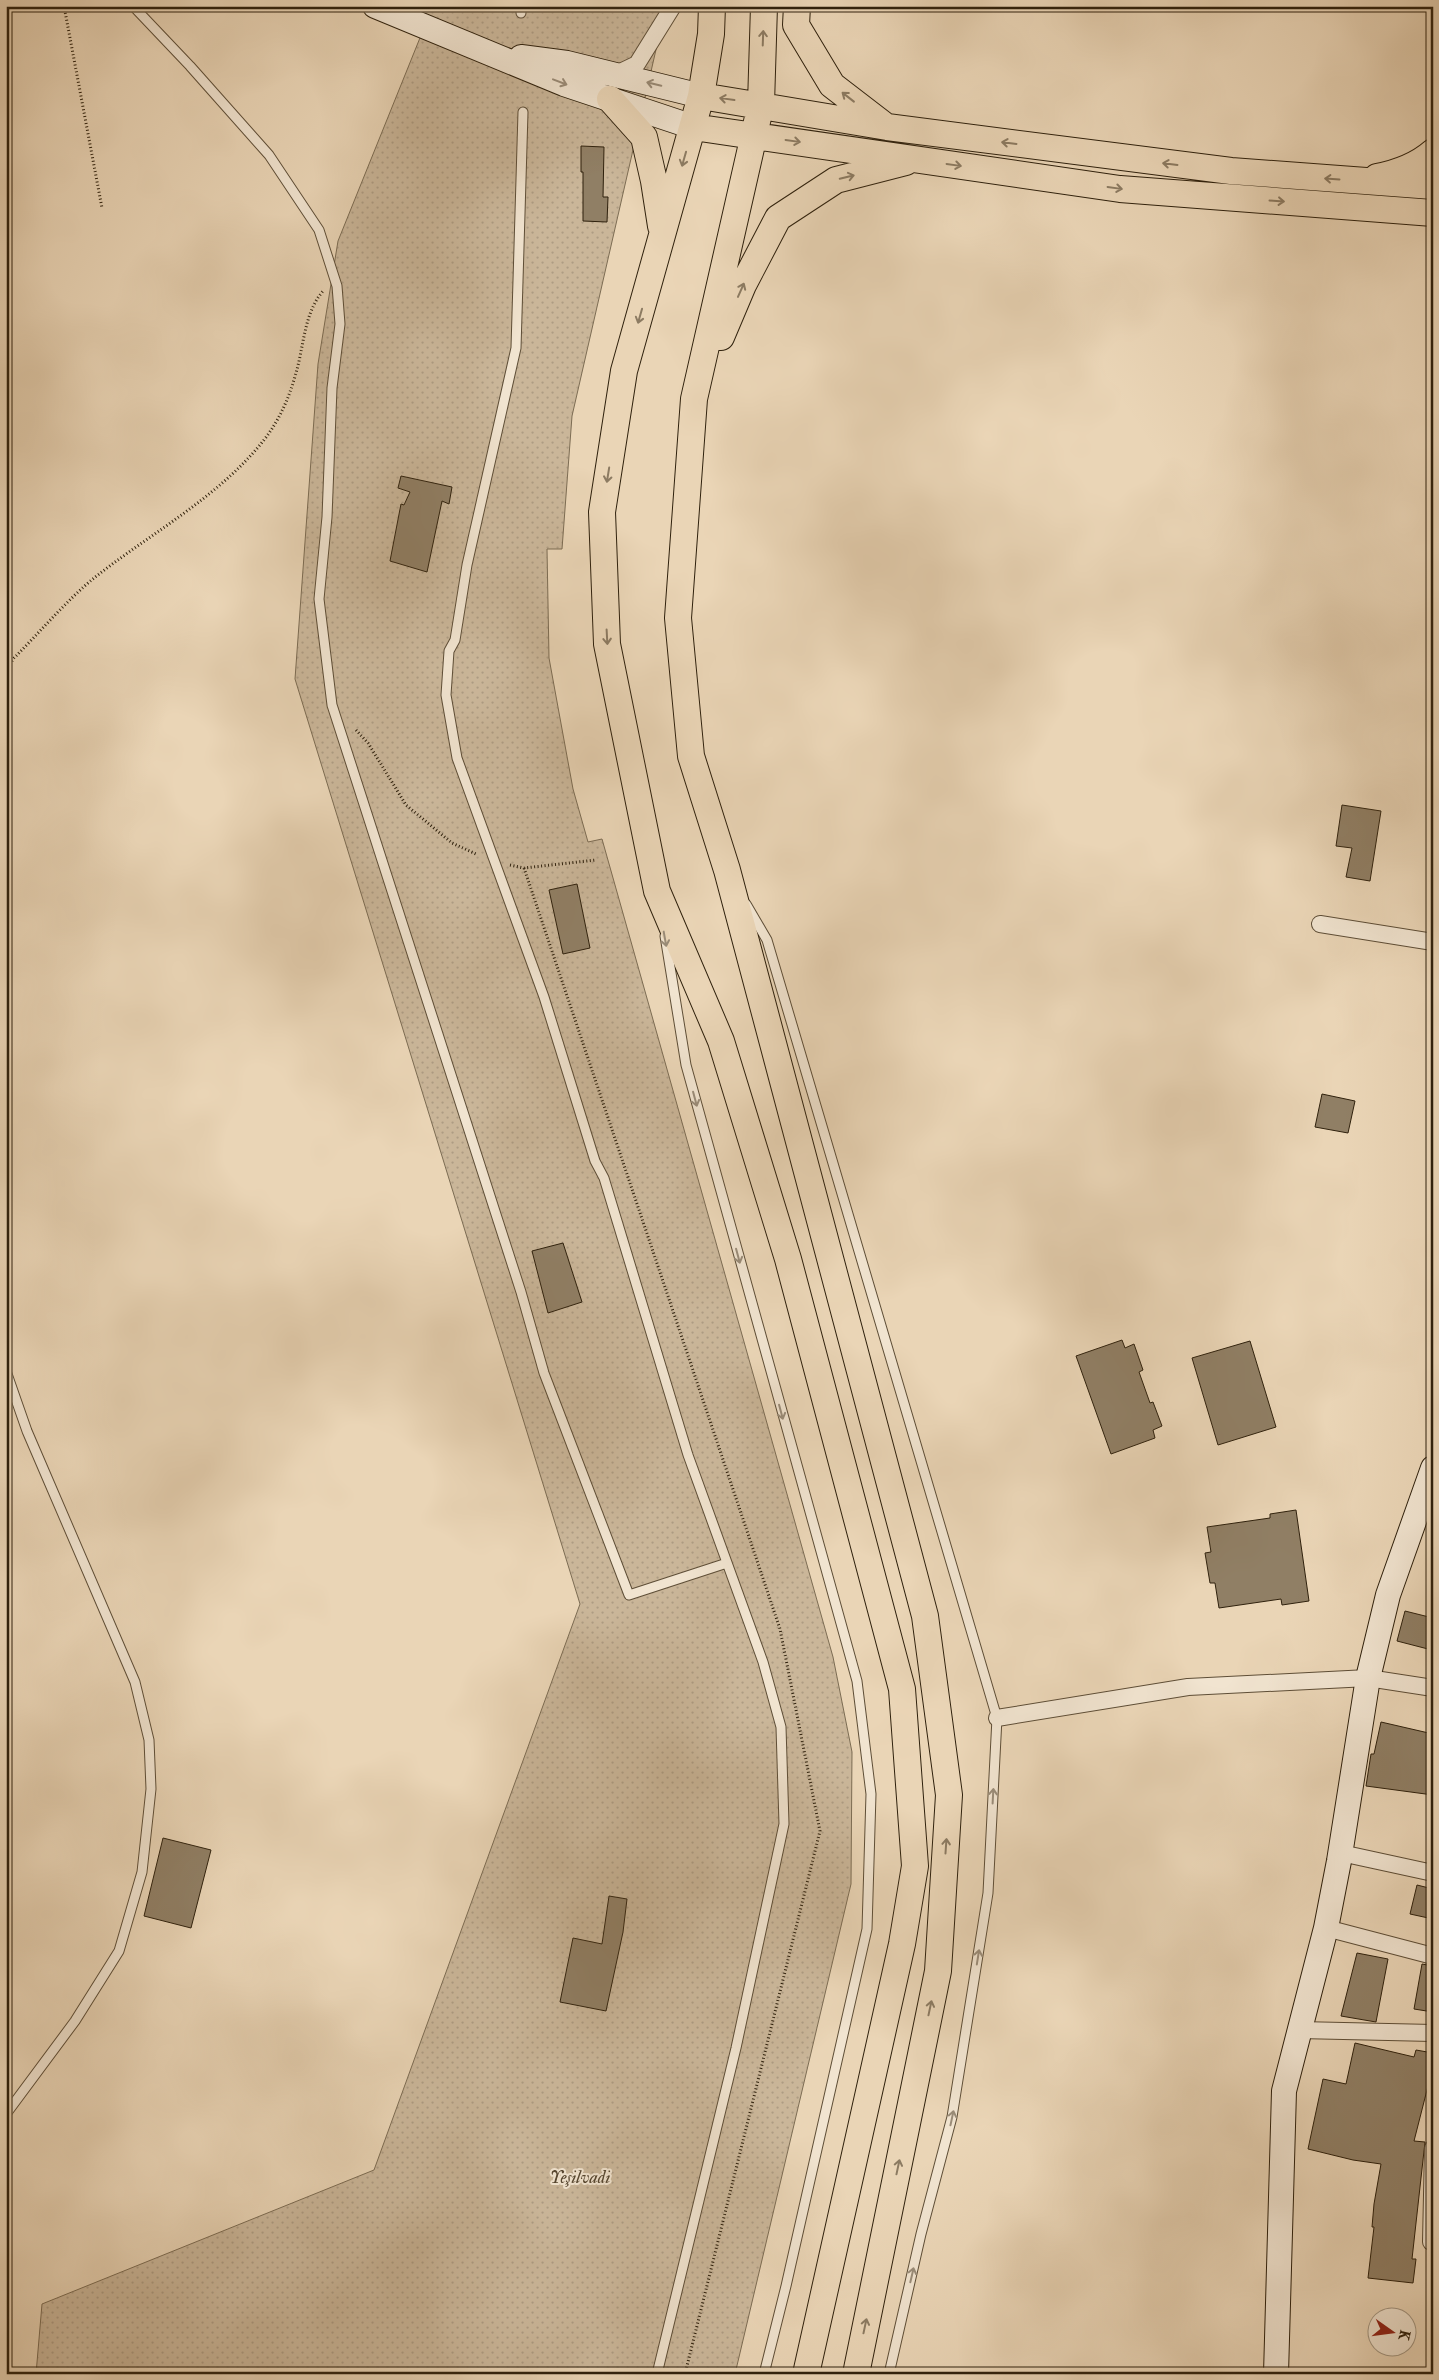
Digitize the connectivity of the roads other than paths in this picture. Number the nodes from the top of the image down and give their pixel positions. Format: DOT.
graph roads {
  1 [pos="133,6"];
  2 [pos="375,6"];
  3 [pos="673,6"];
  4 [pos="712,6"];
  5 [pos="764,6"];
  6 [pos="797,6"];
  7 [pos="612,87"];
  8 [pos="701,96"];
  9 [pos="761,104"];
  10 [pos="523,112"];
  11 [pos="693,127"];
  12 [pos="886,127"];
  13 [pos="754,136"];
  14 [pos="1433,152"];
  15 [pos="917,159"];
  16 [pos="1360,180"];
  17 [pos="1433,186"];
  18 [pos="1426,215"];
  19 [pos="662,237"];
  20 [pos="694,399"];
  21 [pos="727,870"];
  22 [pos="657,891"];
  23 [pos="1320,924"];
  24 [pos="1433,942"];
  25 [pos="6,1371"];
  26 [pos="1433,1468"];
  27 [pos="727,1563"];
  28 [pos="1368,1678"];
  29 [pos="1433,1688"];
  30 [pos="997,1718"];
  31 [pos="1341,1853"];
  32 [pos="1433,1872"];
  33 [pos="1326,1928"];
  34 [pos="1433,1956"];
  35 [pos="1299,2030"];
  36 [pos="1433,2033"];
  37 [pos="6,2114"];
  38 [pos="1433,2148"];
  39 [pos="1431,2242"];
  40 [pos="657,2374"];
  41 [pos="764,2374"];
  42 [pos="806,2374"];
  43 [pos="856,2374"];
  44 [pos="889,2374"];
  45 [pos="1276,2374"];
  1 -- 27 [label="lane"];
  2 -- 7 [label="street"];
  3 -- 7 [label="street"];
  4 -- 8 [label="main road"];
  9 -- 5 [label="main road, one-way"];
  12 -- 6 [label="main road, one-way"];
  8 -- 7 [label="street, one-way"];
  7 -- 11 [label="street"];
  7 -- 19 [label="main road"];
  9 -- 8 [label="main road, one-way"];
  8 -- 11 [label="main road"];
  9 -- 12 [label="main road"];
  9 -- 13 [label="main road"];
  10 -- 27 [label="lane"];
  11 -- 13 [label="main road"];
  11 -- 19 [label="main road, one-way"];
  16 -- 12 [label="main road, one-way"];
  13 -- 15 [label="main road, one-way"];
  13 -- 20 [label="main road"];
  14 -- 16 [label="main road"];
  15 -- 18 [label="main road, one-way"];
  20 -- 15 [label="main road, one-way"];
  16 -- 17 [label="main road"];
  19 -- 22 [label="main road, one-way"];
  20 -- 21 [label="main road"];
  21 -- 30 [label="lane"];
  43 -- 21 [label="main road, one-way"];
  22 -- 41 [label="lane, one-way"];
  22 -- 42 [label="main road"];
  23 -- 24 [label="street"];
  25 -- 37 [label="lane"];
  26 -- 28 [label="street"];
  27 -- 40 [label="lane"];
  28 -- 29 [label="street"];
  28 -- 30 [label="street"];
  28 -- 31 [label="street"];
  44 -- 30 [label="lane, one-way"];
  31 -- 32 [label="street"];
  31 -- 33 [label="street"];
  33 -- 34 [label="street"];
  33 -- 35 [label="street"];
  35 -- 36 [label="street"];
  35 -- 45 [label="street"];
  38 -- 39 [label="street"];
}
